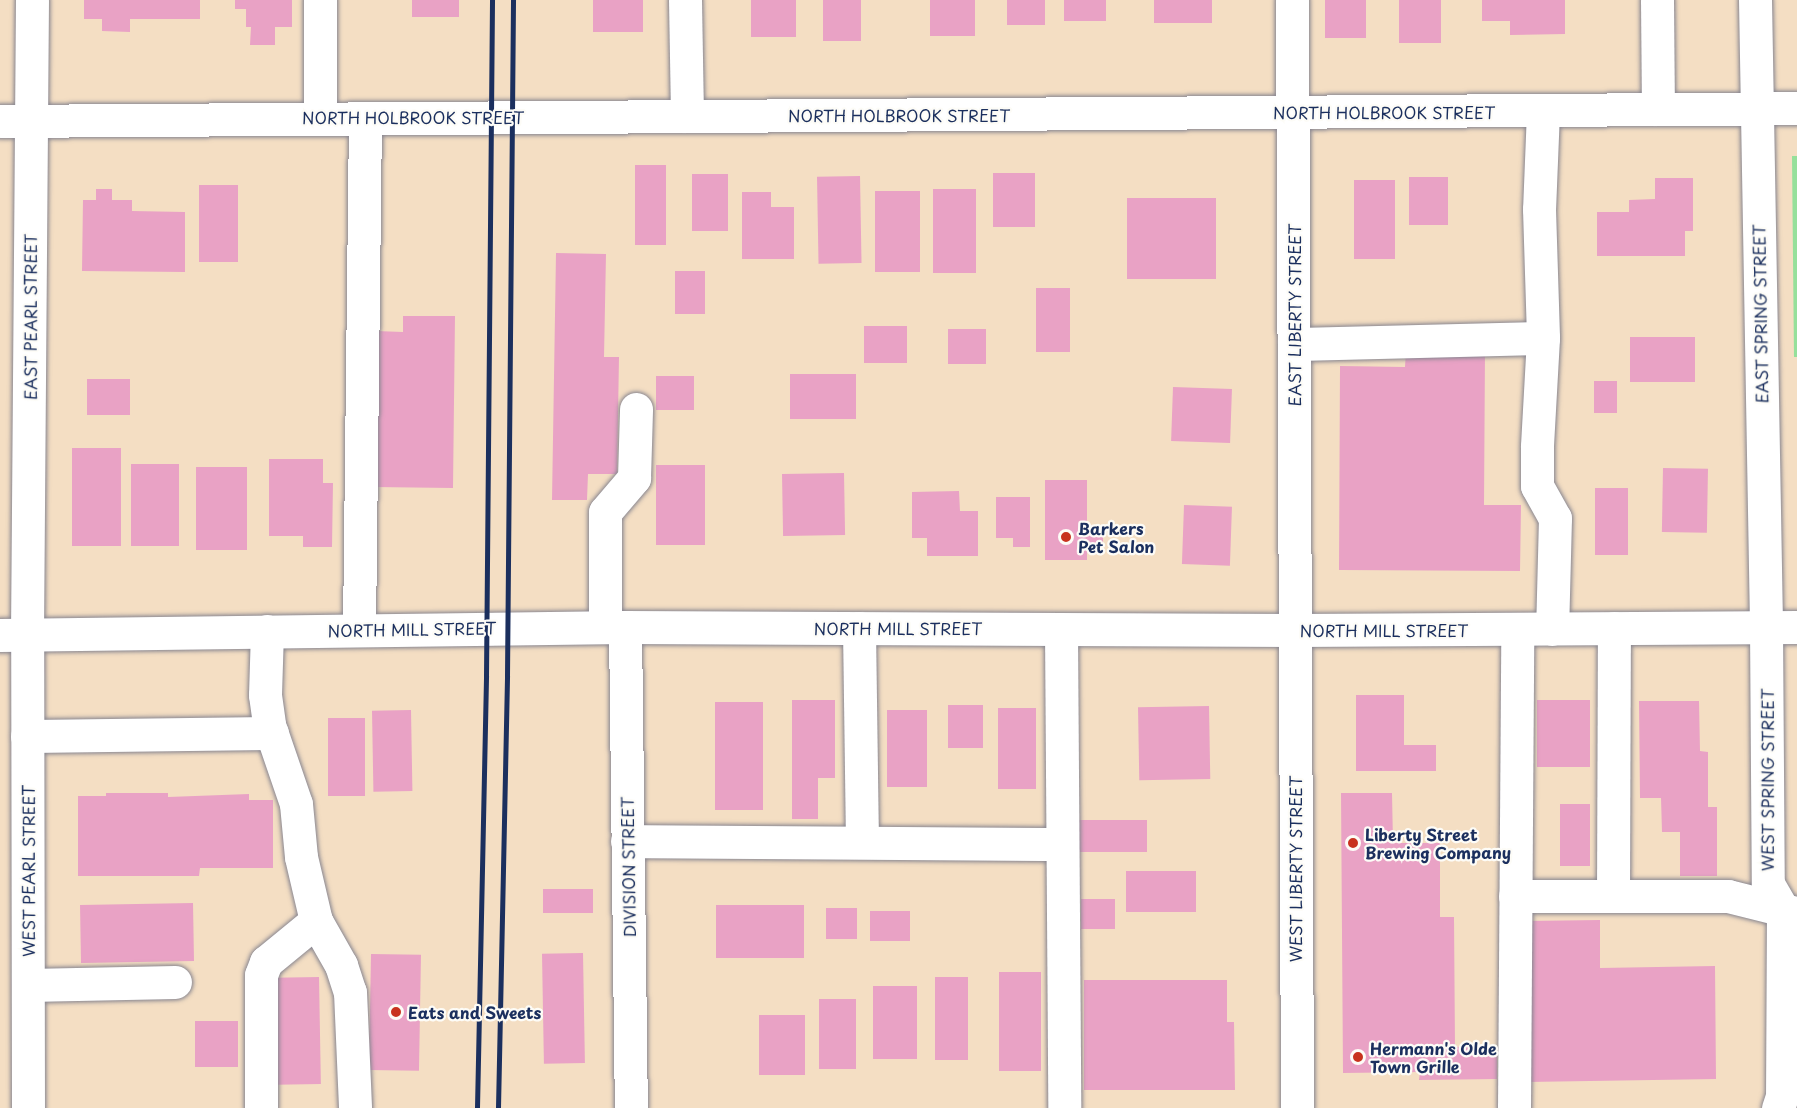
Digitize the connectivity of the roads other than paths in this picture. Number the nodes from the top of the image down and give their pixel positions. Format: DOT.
graph roads {
  1 [pos="32,0"];
  2 [pos="320,0"];
  3 [pos="685,0"];
  4 [pos="1292,0"];
  5 [pos="1657,0"];
  6 [pos="1755,0"];
  7 [pos="1797,108"];
  8 [pos="1658,109"];
  9 [pos="1756,109"];
  10 [pos="1543,111"];
  11 [pos="1293,113"];
  12 [pos="687,116"];
  13 [pos="320,118"];
  14 [pos="365,118"];
  15 [pos="15,121"];
  16 [pos="1543,338"];
  17 [pos="1294,344"];
  18 [pos="636,409"];
  19 [pos="615,627"];
  20 [pos="1782,627"];
  21 [pos="859,628"];
  22 [pos="1614,628"];
  23 [pos="1061,629"];
  24 [pos="1516,629"];
  25 [pos="1552,629"];
  26 [pos="359,630"];
  27 [pos="1295,630"];
  28 [pos="267,631"];
  29 [pos="14,635"];
  30 [pos="272,733"];
  31 [pos="27,736"];
  32 [pos="627,841"];
  33 [pos="862,842"];
  34 [pos="1062,844"];
  35 [pos="1613,895"];
  36 [pos="1515,896"];
  37 [pos="1790,912"];
  38 [pos="316,921"];
  39 [pos="14,942"];
  40 [pos="175,982"];
  41 [pos="28,984"];
  42 [pos="28,1108"];
  43 [pos="261,1108"];
  44 [pos="355,1108"];
  45 [pos="631,1108"];
  46 [pos="1064,1108"];
  47 [pos="1297,1108"];
  48 [pos="1514,1108"];
  49 [pos="1778,1108"];
  1 -- 15 [label="street, EAST PEARL STREET"];
  2 -- 13 [label="street"];
  3 -- 12 [label="street"];
  4 -- 11 [label="street, EAST LIBERTY STREET"];
  5 -- 8 [label="street"];
  6 -- 9 [label="street, EAST SPRING STREET"];
  7 -- 9 [label="street, NORTH HOLBROOK STREET"];
  8 -- 9 [label="street, NORTH HOLBROOK STREET"];
  8 -- 10 [label="street, NORTH HOLBROOK STREET"];
  9 -- 20 [label="street, EAST SPRING STREET"];
  10 -- 11 [label="street, NORTH HOLBROOK STREET"];
  10 -- 16 [label="street"];
  11 -- 12 [label="street, NORTH HOLBROOK STREET"];
  11 -- 17 [label="street, EAST LIBERTY STREET"];
  12 -- 14 [label="street, NORTH HOLBROOK STREET"];
  13 -- 14 [label="street, NORTH HOLBROOK STREET"];
  13 -- 15 [label="street, NORTH HOLBROOK STREET"];
  14 -- 26 [label="street"];
  15 -- 29 [label="street, EAST PEARL STREET"];
  16 -- 17 [label="street"];
  16 -- 25 [label="street"];
  17 -- 27 [label="street, EAST LIBERTY STREET"];
  18 -- 19 [label="street, DIVISION STREET"];
  19 -- 21 [label="street, NORTH MILL STREET"];
  19 -- 26 [label="street, NORTH MILL STREET"];
  19 -- 32 [label="street, DIVISION STREET"];
  20 -- 22 [label="street, NORTH MILL STREET"];
  20 -- 37 [label="street, WEST SPRING STREET"];
  21 -- 23 [label="street, NORTH MILL STREET"];
  21 -- 33 [label="street"];
  22 -- 25 [label="street, NORTH MILL STREET"];
  22 -- 35 [label="street"];
  23 -- 27 [label="street, NORTH MILL STREET"];
  23 -- 34 [label="street"];
  24 -- 25 [label="street, NORTH MILL STREET"];
  24 -- 27 [label="street, NORTH MILL STREET"];
  24 -- 36 [label="street"];
  26 -- 28 [label="street, NORTH MILL STREET"];
  27 -- 47 [label="street, WEST LIBERTY STREET"];
  28 -- 29 [label="street, NORTH MILL STREET"];
  28 -- 30 [label="street"];
  29 -- 31 [label="street, WEST PEARL STREET"];
  30 -- 31 [label="street"];
  30 -- 38 [label="street"];
  31 -- 39 [label="street, WEST PEARL STREET"];
  32 -- 33 [label="street"];
  32 -- 45 [label="street, DIVISION STREET"];
  33 -- 34 [label="street"];
  34 -- 46 [label="street"];
  35 -- 36 [label="street"];
  35 -- 37 [label="street"];
  36 -- 48 [label="street"];
  37 -- 49 [label="street"];
  38 -- 43 [label="street"];
  38 -- 44 [label="street"];
  39 -- 41 [label="street, WEST PEARL STREET"];
  40 -- 41 [label="street"];
  41 -- 42 [label="street, WEST PEARL STREET"];
}
